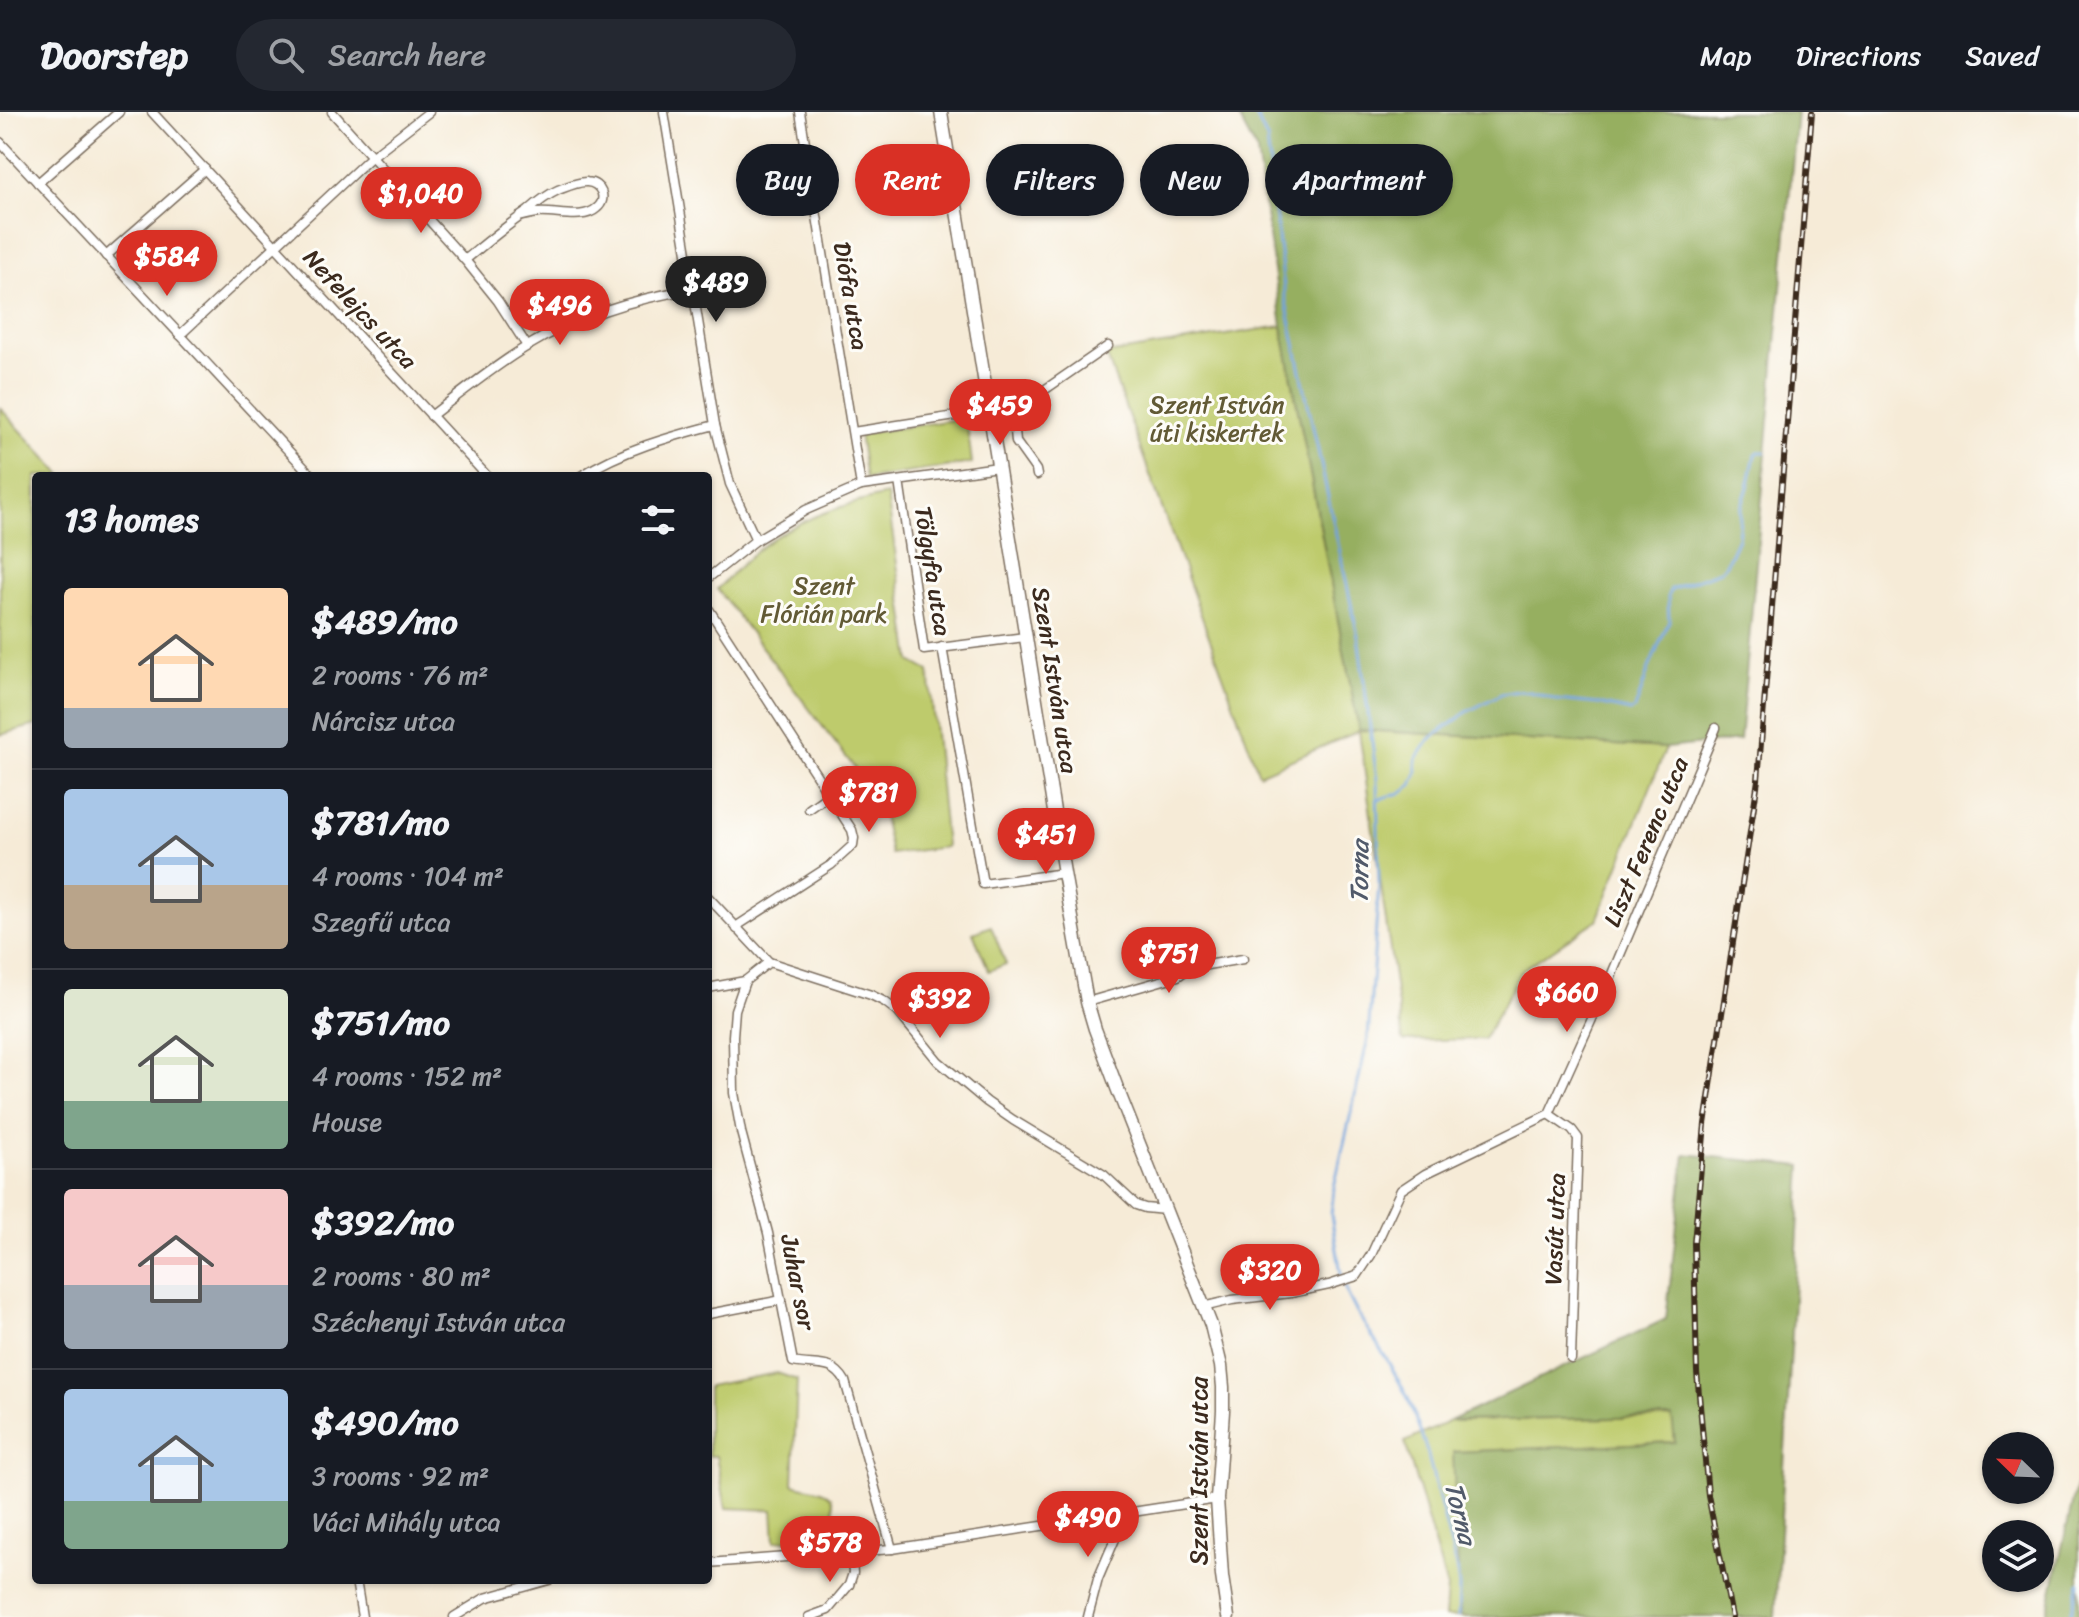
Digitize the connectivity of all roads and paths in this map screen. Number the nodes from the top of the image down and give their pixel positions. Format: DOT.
graph roads {
  1 [pos="119,112"];
  2 [pos="152,112"];
  3 [pos="332,112"];
  4 [pos="429,112"];
  5 [pos="664,112"];
  6 [pos="800,112"];
  7 [pos="941,112"];
  8 [pos="0,142"];
  9 [pos="371,157"];
  10 [pos="205,169"];
  11 [pos="38,183"];
  12 [pos="519,217"];
  13 [pos="276,247"];
  14 [pos="106,256"];
  15 [pos="465,260"];
  16 [pos="694,289"];
  17 [pos="180,335"];
  18 [pos="527,346"];
  19 [pos="1108,346"];
  20 [pos="1013,407"];
  21 [pos="989,411"];
  22 [pos="431,416"];
  23 [pos="715,425"];
  24 [pos="853,432"];
  25 [pos="998,467"];
  26 [pos="308,472"];
  27 [pos="483,472"];
  28 [pos="588,472"];
  29 [pos="1037,475"];
  30 [pos="899,481"];
  31 [pos="861,486"];
  32 [pos="756,540"];
  33 [pos="712,575"];
  34 [pos="712,614"];
  35 [pos="1025,637"];
  36 [pos="942,647"];
  37 [pos="1716,728"];
  38 [pos="829,795"];
  39 [pos="809,809"];
  40 [pos="1064,873"];
  41 [pos="712,901"];
  42 [pos="737,929"];
  43 [pos="1243,959"];
  44 [pos="769,962"];
  45 [pos="745,981"];
  46 [pos="712,987"];
  47 [pos="1087,1002"];
  48 [pos="1549,1114"];
  49 [pos="1165,1210"];
  50 [pos="782,1300"];
  51 [pos="1203,1307"];
  52 [pos="712,1313"];
  53 [pos="1571,1359"];
  54 [pos="1217,1499"];
  55 [pos="1126,1513"];
  56 [pos="892,1549"];
  57 [pos="851,1552"];
  58 [pos="712,1563"];
  59 [pos="357,1584"];
  60 [pos="535,1584"];
  61 [pos="362,1617"];
  62 [pos="454,1617"];
  63 [pos="809,1617"];
  64 [pos="1088,1617"];
  65 [pos="1228,1617"];
  1 -- 11 [label="street"];
  2 -- 10 [label="street, Nefelejcs utca"];
  3 -- 9 [label="street"];
  4 -- 9 [label="street"];
  5 -- 16 [label="street"];
  6 -- 24 [label="street, Diófa utca"];
  7 -- 21 [label="main road, Szent István utca"];
  8 -- 11 [label="street"];
  9 -- 13 [label="street"];
  9 -- 15 [label="street"];
  10 -- 13 [label="street, Nefelejcs utca"];
  10 -- 14 [label="street"];
  11 -- 14 [label="street"];
  12 -- 12 [label="street"];
  12 -- 15 [label="street"];
  13 -- 17 [label="street"];
  13 -- 22 [label="street, Nefelejcs utca"];
  14 -- 17 [label="street"];
  15 -- 18 [label="street"];
  16 -- 18 [label="street"];
  16 -- 23 [label="street"];
  17 -- 26 [label="street"];
  18 -- 22 [label="street"];
  19 -- 20 [label="street"];
  20 -- 21 [label="street"];
  20 -- 29 [label="street"];
  21 -- 24 [label="street"];
  21 -- 25 [label="main road, Szent István utca"];
  22 -- 27 [label="street, Nefelejcs utca"];
  23 -- 28 [label="street"];
  23 -- 32 [label="street"];
  24 -- 31 [label="street, Diófa utca"];
  25 -- 30 [label="street"];
  25 -- 35 [label="main road, Szent István utca"];
  30 -- 31 [label="street"];
  30 -- 36 [label="street, Tölgyfa utca"];
  31 -- 32 [label="street"];
  32 -- 33 [label="street"];
  34 -- 38 [label="street"];
  35 -- 36 [label="street, Tölgyfa utca"];
  35 -- 40 [label="main road, Szent István utca"];
  36 -- 40 [label="street, Tölgyfa utca"];
  37 -- 48 [label="street, Liszt Ferenc utca"];
  38 -- 39 [label="street"];
  38 -- 42 [label="street"];
  40 -- 47 [label="main road, Szent István utca"];
  41 -- 42 [label="street"];
  42 -- 44 [label="street"];
  43 -- 47 [label="street"];
  44 -- 45 [label="street"];
  44 -- 49 [label="street"];
  45 -- 46 [label="street"];
  45 -- 50 [label="street, Juhar sor"];
  47 -- 49 [label="main road, Szent István utca"];
  48 -- 51 [label="street"];
  48 -- 53 [label="street, Vasút utca"];
  49 -- 51 [label="main road, Szent István utca"];
  50 -- 52 [label="street"];
  50 -- 56 [label="street, Juhar sor"];
  51 -- 54 [label="main road, Szent István utca"];
  54 -- 55 [label="street"];
  54 -- 65 [label="main road, Szent István utca"];
  55 -- 56 [label="street"];
  55 -- 64 [label="street"];
  56 -- 57 [label="street"];
  57 -- 58 [label="street"];
  57 -- 63 [label="street"];
  59 -- 61 [label="street"];
  60 -- 62 [label="street"];
}
